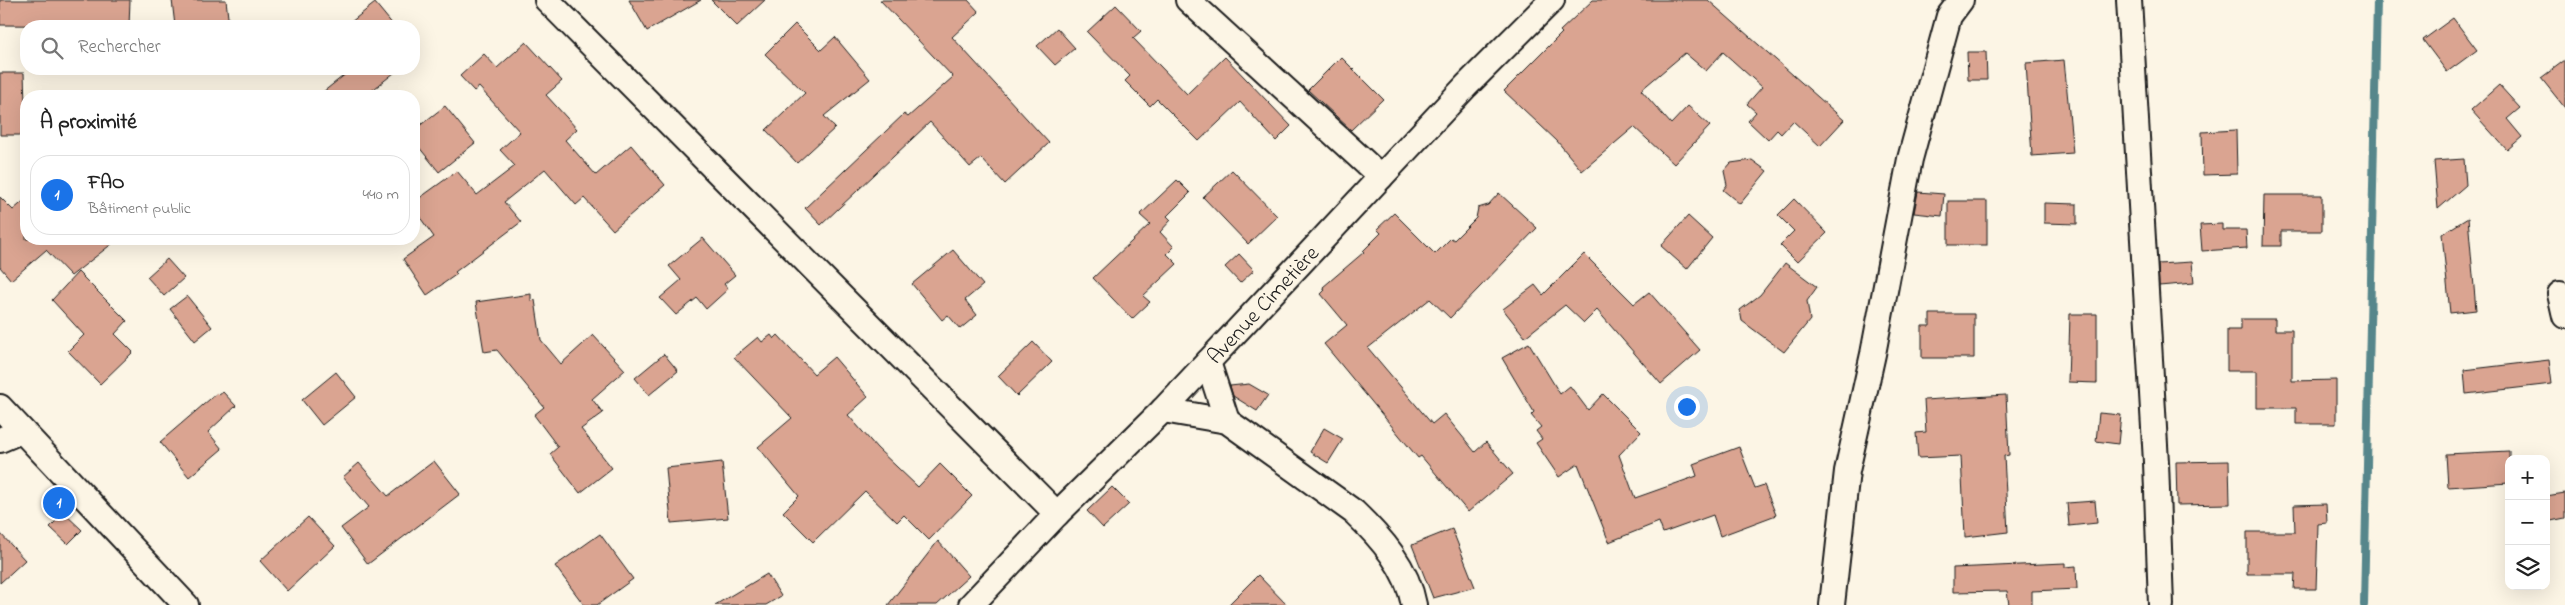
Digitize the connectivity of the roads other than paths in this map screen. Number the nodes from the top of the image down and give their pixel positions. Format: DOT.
graph roads {
  1 [pos="547,0"];
  2 [pos="1188,0"];
  3 [pos="1552,0"];
  4 [pos="1961,0"];
  5 [pos="2129,0"];
  6 [pos="1381,177"];
  7 [pos="1208,362"];
  8 [pos="0,407"];
  9 [pos="1163,410"];
  10 [pos="1227,421"];
  11 [pos="10,436"];
  12 [pos="1057,514"];
  13 [pos="186,605"];
  14 [pos="970,605"];
  15 [pos="1414,605"];
  16 [pos="1832,605"];
  17 [pos="2160,605"];
  1 -- 12 [label="street"];
  2 -- 6 [label="street"];
  3 -- 6 [label="street, Avenue Cimetière"];
  4 -- 16 [label="street"];
  5 -- 17 [label="street"];
  6 -- 7 [label="street, Avenue Cimetière"];
  7 -- 9 [label="street, Avenue Cimetière"];
  7 -- 10 [label="street"];
  8 -- 11 [label="street"];
  9 -- 10 [label="street"];
  9 -- 12 [label="street, Avenue Cimetière"];
  10 -- 15 [label="street"];
  11 -- 13 [label="street"];
  12 -- 14 [label="street, Avenue Cimetière"];
}
